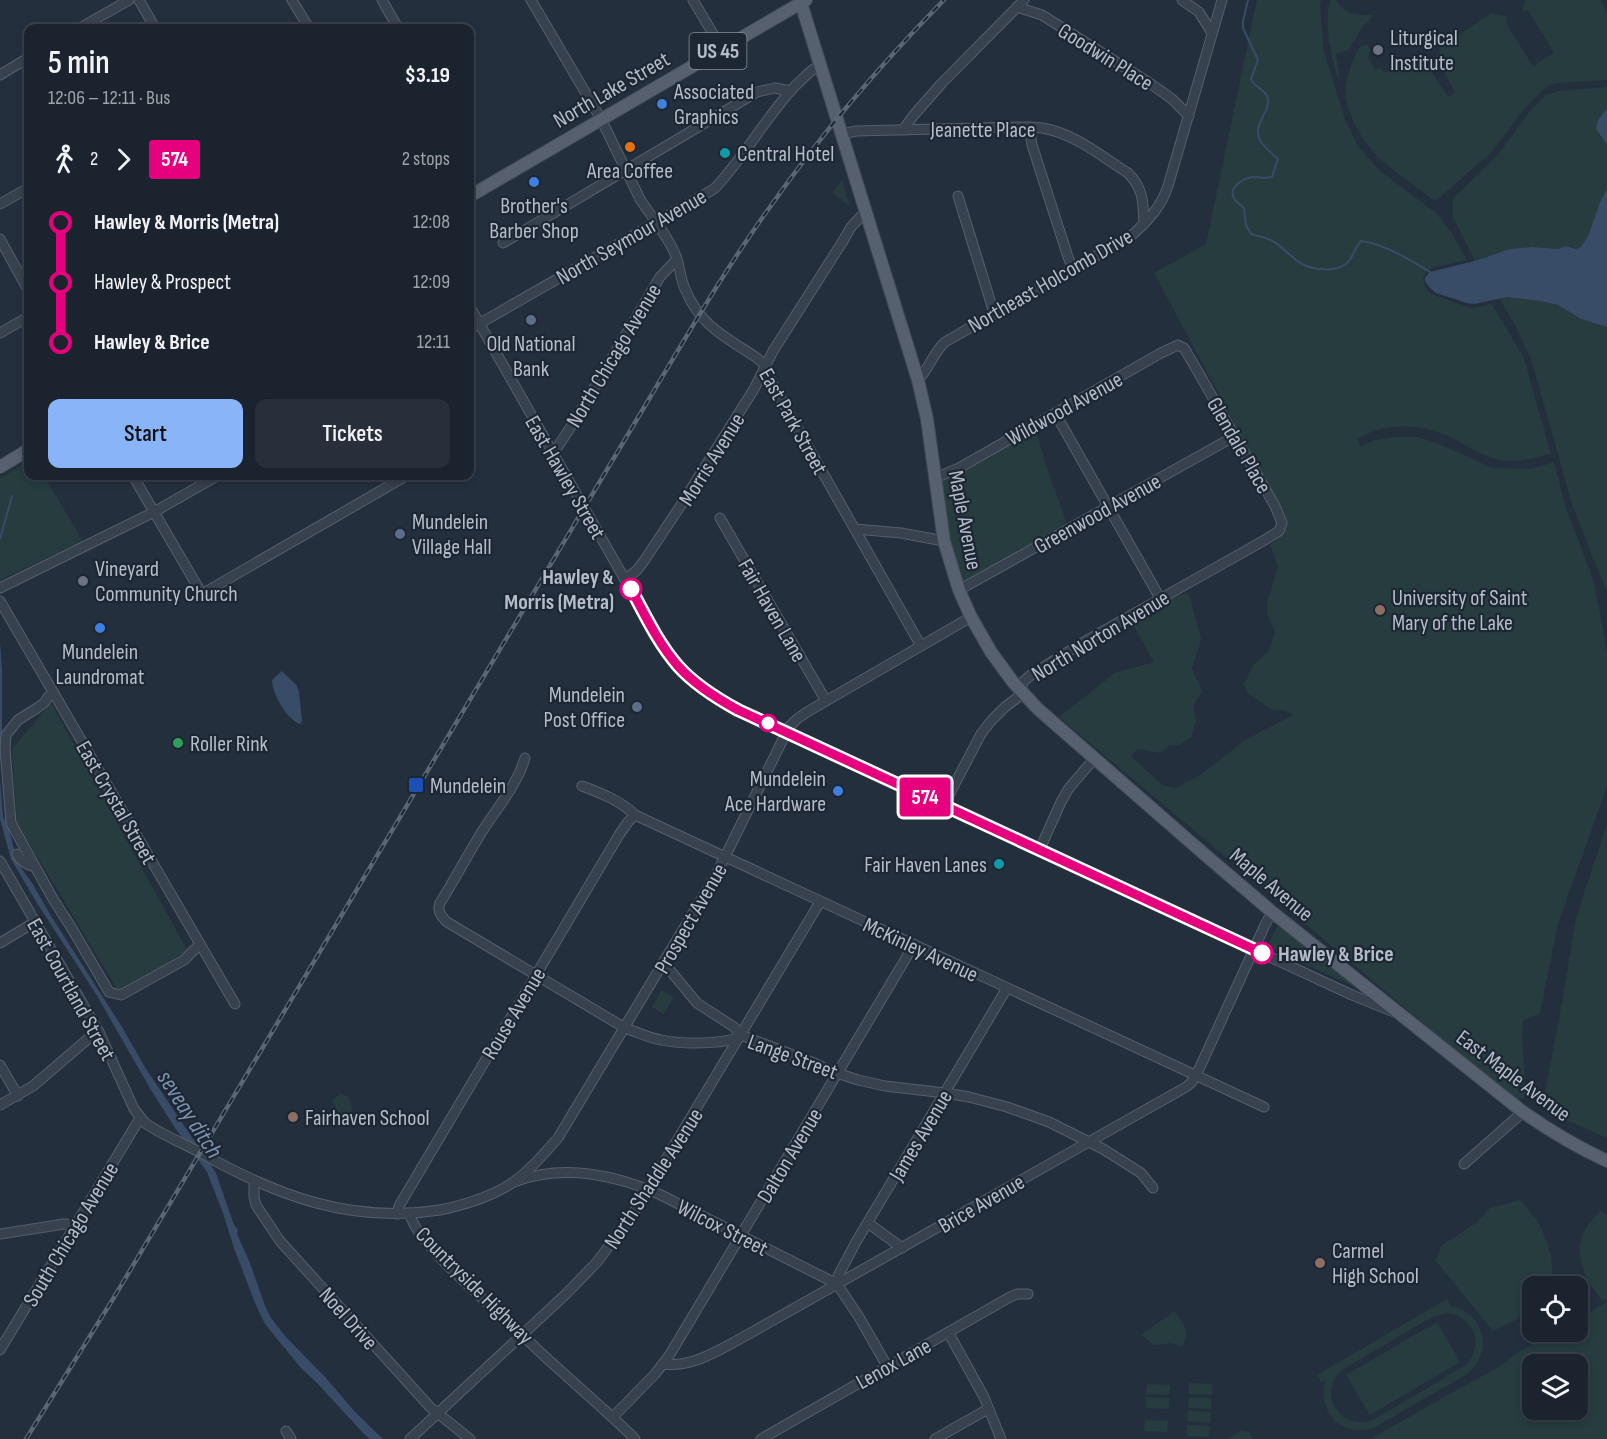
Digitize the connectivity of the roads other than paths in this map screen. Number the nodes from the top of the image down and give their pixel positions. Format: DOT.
graph roads {
  1 [pos="129,0"];
  2 [pos="139,0"];
  3 [pos="292,0"];
  4 [pos="382,0"];
  5 [pos="531,0"];
  6 [pos="693,0"];
  7 [pos="1182,0"];
  8 [pos="1222,0"];
  9 [pos="802,1"];
  10 [pos="1020,4"];
  11 [pos="87,24"];
  12 [pos="153,24"];
  13 [pos="304,24"];
  14 [pos="396,24"];
  15 [pos="1212,33"];
  16 [pos="722,49"];
  17 [pos="24,60"];
  18 [pos="820,65"];
  19 [pos="0,75"];
  20 [pos="791,91"];
  21 [pos="1189,116"];
  22 [pos="602,119"];
  23 [pos="1029,127"];
  24 [pos="903,130"];
  25 [pos="842,134"];
  26 [pos="626,169"];
  27 [pos="24,190"];
  28 [pos="474,194"];
  29 [pos="958,196"];
  30 [pos="0,204"];
  31 [pos="866,211"];
  32 [pos="656,222"];
  33 [pos="1144,224"];
  34 [pos="0,239"];
  35 [pos="503,243"];
  36 [pos="677,259"];
  37 [pos="1073,268"];
  38 [pos="24,283"];
  39 [pos="994,313"];
  40 [pos="474,314"];
  41 [pos="24,319"];
  42 [pos="479,323"];
  43 [pos="474,326"];
  44 [pos="0,333"];
  45 [pos="1189,357"];
  46 [pos="765,369"];
  47 [pos="918,380"];
  48 [pos="1055,413"];
  49 [pos="1235,436"];
  50 [pos="24,452"];
  51 [pos="553,454"];
  52 [pos="0,467"];
  53 [pos="935,478"];
  54 [pos="135,480"];
  55 [pos="210,480"];
  56 [pos="399,480"];
  57 [pos="1109,507"];
  58 [pos="154,512"];
  59 [pos="720,518"];
  60 [pos="855,529"];
  61 [pos="1276,533"];
  62 [pos="944,542"];
  63 [pos="625,579"];
  64 [pos="0,588"];
  65 [pos="959,590"];
  66 [pos="1160,598"];
  67 [pos="0,600"];
  68 [pos="971,617"];
  69 [pos="921,646"];
  70 [pos="1021,690"];
  71 [pos="54,693"];
  72 [pos="826,701"];
  73 [pos="787,732"];
  74 [pos="525,758"];
  75 [pos="1095,759"];
  76 [pos="582,786"];
  77 [pos="945,806"];
  78 [pos="635,815"];
  79 [pos="1040,849"];
  80 [pos="17,854"];
  81 [pos="726,858"];
  82 [pos="0,861"];
  83 [pos="35,867"];
  84 [pos="820,902"];
  85 [pos="1272,912"];
  86 [pos="35,922"];
  87 [pos="0,943"];
  88 [pos="913,945"];
  89 [pos="196,948"];
  90 [pos="1254,949"];
  91 [pos="664,963"];
  92 [pos="536,975"];
  93 [pos="1007,988"];
  94 [pos="235,1004"];
  95 [pos="1400,1014"];
  96 [pos="625,1028"];
  97 [pos="99,1032"];
  98 [pos="741,1035"];
  99 [pos="0,1065"];
  100 [pos="838,1073"];
  101 [pos="1195,1076"];
  102 [pos="945,1093"];
  103 [pos="18,1096"];
  104 [pos="0,1106"];
  105 [pos="1264,1107"];
  106 [pos="1523,1112"];
  107 [pos="140,1118"];
  108 [pos="1090,1142"];
  109 [pos="1607,1161"];
  110 [pos="1464,1164"];
  111 [pos="254,1181"];
  112 [pos="512,1183"];
  113 [pos="1154,1188"];
  114 [pos="649,1189"];
  115 [pos="397,1214"];
  116 [pos="410,1214"];
  117 [pos="868,1223"];
  118 [pos="75,1225"];
  119 [pos="0,1234"];
  120 [pos="740,1236"];
  121 [pos="902,1248"];
  122 [pos="837,1284"];
  123 [pos="1028,1294"];
  124 [pos="948,1332"];
  125 [pos="522,1335"];
  126 [pos="1,1347"];
  127 [pos="663,1364"];
  128 [pos="887,1366"];
  129 [pos="988,1409"];
  130 [pos="438,1413"];
  131 [pos="613,1417"];
  132 [pos="410,1439"];
  133 [pos="470,1439"];
  134 [pos="635,1439"];
  135 [pos="760,1439"];
  136 [pos="936,1439"];
  137 [pos="1001,1439"];
  1 -- 11 [label="street"];
  2 -- 12 [label="street"];
  3 -- 13 [label="street"];
  4 -- 14 [label="street"];
  5 -- 22 [label="street, East Park Street"];
  6 -- 16 [label="street"];
  7 -- 15 [label="street"];
  8 -- 15 [label="street, Northeast Holcomb Drive"];
  9 -- 16 [label="main road, North Lake Street / US 45"];
  9 -- 18 [label="main road, Maple Avenue"];
  10 -- 21 [label="street, Goodwin Place"];
  10 -- 24 [label="street"];
  15 -- 21 [label="street, Northeast Holcomb Drive"];
  16 -- 22 [label="main road, North Lake Street / US 45"];
  17 -- 19 [label="street"];
  18 -- 20 [label="street, North Seymour Avenue"];
  18 -- 25 [label="main road, Maple Avenue"];
  20 -- 26 [label="street"];
  20 -- 32 [label="street, North Seymour Avenue"];
  21 -- 33 [label="street, Northeast Holcomb Drive"];
  22 -- 26 [label="street, East Park Street"];
  22 -- 28 [label="main road, North Lake Street / US 45"];
  23 -- 24 [label="street, Jeanette Place"];
  23 -- 33 [label="street, Jeanette Place"];
  23 -- 37 [label="street"];
  24 -- 25 [label="street, Jeanette Place"];
  25 -- 31 [label="main road, Maple Avenue"];
  26 -- 32 [label="street, East Park Street"];
  26 -- 35 [label="street"];
  27 -- 30 [label="street"];
  29 -- 39 [label="street"];
  31 -- 46 [label="street, Morris Avenue"];
  31 -- 47 [label="main road, Maple Avenue"];
  32 -- 36 [label="street, East Park Street"];
  32 -- 42 [label="street, North Seymour Avenue"];
  33 -- 37 [label="street, Northeast Holcomb Drive"];
  34 -- 38 [label="street"];
  36 -- 46 [label="street, East Park Street"];
  36 -- 51 [label="street, North Chicago Avenue"];
  37 -- 39 [label="street, Northeast Holcomb Drive"];
  39 -- 47 [label="street, Northeast Holcomb Drive"];
  40 -- 42 [label="street, East Hawley Street"];
  41 -- 44 [label="street"];
  42 -- 43 [label="street, North Seymour Avenue"];
  42 -- 51 [label="street, East Hawley Street"];
  45 -- 48 [label="street, Wildwood Avenue"];
  45 -- 49 [label="street, Glendale Place"];
  46 -- 60 [label="street, East Park Street"];
  46 -- 63 [label="street, Morris Avenue"];
  47 -- 53 [label="main road, Maple Avenue"];
  48 -- 53 [label="street, Wildwood Avenue"];
  48 -- 57 [label="street"];
  49 -- 57 [label="street, Greenwood Avenue"];
  49 -- 61 [label="street, Glendale Place"];
  50 -- 52 [label="main road"];
  51 -- 63 [label="street, East Hawley Street"];
  53 -- 62 [label="main road, Maple Avenue"];
  54 -- 58 [label="street"];
  55 -- 58 [label="street"];
  56 -- 58 [label="street"];
  57 -- 65 [label="street, Greenwood Avenue"];
  57 -- 66 [label="street"];
  58 -- 64 [label="street"];
  59 -- 72 [label="street, Fair Haven Lane"];
  60 -- 62 [label="street"];
  60 -- 69 [label="street, East Park Street"];
  61 -- 66 [label="street, North Norton Avenue"];
  62 -- 65 [label="main road, Maple Avenue"];
  63 -- 73 [label="street, East Hawley Street"];
  65 -- 68 [label="main road, Maple Avenue"];
  66 -- 70 [label="street, North Norton Avenue"];
  67 -- 71 [label="street, East Crystal Street"];
  68 -- 69 [label="street, Prospect Avenue"];
  68 -- 70 [label="main road, Maple Avenue"];
  69 -- 72 [label="street, Prospect Avenue"];
  70 -- 75 [label="main road, Maple Avenue"];
  70 -- 77 [label="street, North Norton Avenue"];
  71 -- 83 [label="street"];
  71 -- 94 [label="street, East Crystal Street"];
  72 -- 73 [label="street, Prospect Avenue"];
  73 -- 77 [label="street, East Hawley Street"];
  73 -- 81 [label="street, Prospect Avenue"];
  74 -- 92 [label="street, Lange Street"];
  75 -- 79 [label="street"];
  75 -- 85 [label="main road, Maple Avenue"];
  76 -- 78 [label="street, McKinley Avenue"];
  77 -- 79 [label="street, East Hawley Street"];
  78 -- 81 [label="street, McKinley Avenue"];
  78 -- 92 [label="street, Rouse Avenue"];
  79 -- 90 [label="street, East Hawley Street"];
  80 -- 83 [label="street"];
  81 -- 84 [label="street, McKinley Avenue"];
  81 -- 91 [label="street, Prospect Avenue"];
  82 -- 86 [label="street, East Courtland Street"];
  83 -- 89 [label="street"];
  84 -- 88 [label="street, McKinley Avenue"];
  84 -- 98 [label="street, North Shaddle Avenue"];
  85 -- 90 [label="street, Brice Avenue"];
  85 -- 95 [label="main road, Maple Avenue"];
  86 -- 87 [label="street"];
  86 -- 97 [label="street, East Courtland Street"];
  88 -- 93 [label="street, McKinley Avenue"];
  88 -- 100 [label="street, Dalton Avenue"];
  90 -- 95 [label="street, East Hawley Street"];
  90 -- 101 [label="street, Brice Avenue"];
  91 -- 96 [label="street, Prospect Avenue"];
  91 -- 98 [label="street"];
  92 -- 96 [label="street, Lange Street"];
  92 -- 115 [label="street, Rouse Avenue"];
  93 -- 101 [label="street, McKinley Avenue"];
  93 -- 102 [label="street, James Avenue"];
  95 -- 106 [label="main road, East Maple Avenue"];
  96 -- 98 [label="street, Lange Street"];
  96 -- 112 [label="street, Prospect Avenue"];
  97 -- 103 [label="street"];
  97 -- 107 [label="street, East Courtland Street"];
  98 -- 100 [label="street, Lange Street"];
  98 -- 114 [label="street, North Shaddle Avenue"];
  99 -- 103 [label="street"];
  100 -- 102 [label="street, Lange Street"];
  100 -- 120 [label="street, Dalton Avenue"];
  101 -- 105 [label="street, McKinley Avenue"];
  101 -- 108 [label="street, Brice Avenue"];
  102 -- 108 [label="street, Lange Street"];
  102 -- 117 [label="street, James Avenue"];
  103 -- 104 [label="street"];
  106 -- 109 [label="main road, East Maple Avenue"];
  106 -- 110 [label="street"];
  107 -- 111 [label="street, Countryside Highway"];
  107 -- 118 [label="street, South Chicago Avenue"];
  108 -- 113 [label="street, Lange Street"];
  108 -- 121 [label="street, Brice Avenue"];
  111 -- 115 [label="street, Countryside Highway"];
  111 -- 130 [label="street, Noel Drive"];
  112 -- 114 [label="street, Wilcox Street"];
  112 -- 116 [label="street, Prospect Avenue"];
  114 -- 120 [label="street, Wilcox Street"];
  114 -- 125 [label="street, North Shaddle Avenue"];
  115 -- 116 [label="street, Countryside Highway"];
  116 -- 125 [label="street, Countryside Highway"];
  117 -- 121 [label="street"];
  117 -- 122 [label="street, James Avenue"];
  118 -- 119 [label="street"];
  118 -- 126 [label="street, South Chicago Avenue"];
  120 -- 122 [label="street, Wilcox Street"];
  120 -- 127 [label="street, Dalton Avenue"];
  121 -- 122 [label="street, Brice Avenue"];
  122 -- 127 [label="street, Brice Avenue"];
  122 -- 128 [label="street, Wilcox Street"];
  123 -- 124 [label="street, Lenox Lane"];
  124 -- 128 [label="street, Lenox Lane"];
  124 -- 129 [label="street"];
  125 -- 130 [label="street, North Shaddle Avenue"];
  125 -- 131 [label="street, Countryside Highway"];
  127 -- 131 [label="street"];
  128 -- 135 [label="street, Lenox Lane"];
  129 -- 136 [label="street"];
  129 -- 137 [label="street"];
  130 -- 132 [label="street, North Shaddle Avenue"];
  130 -- 133 [label="street, Noel Drive"];
  131 -- 134 [label="street, Countryside Highway"];
}
